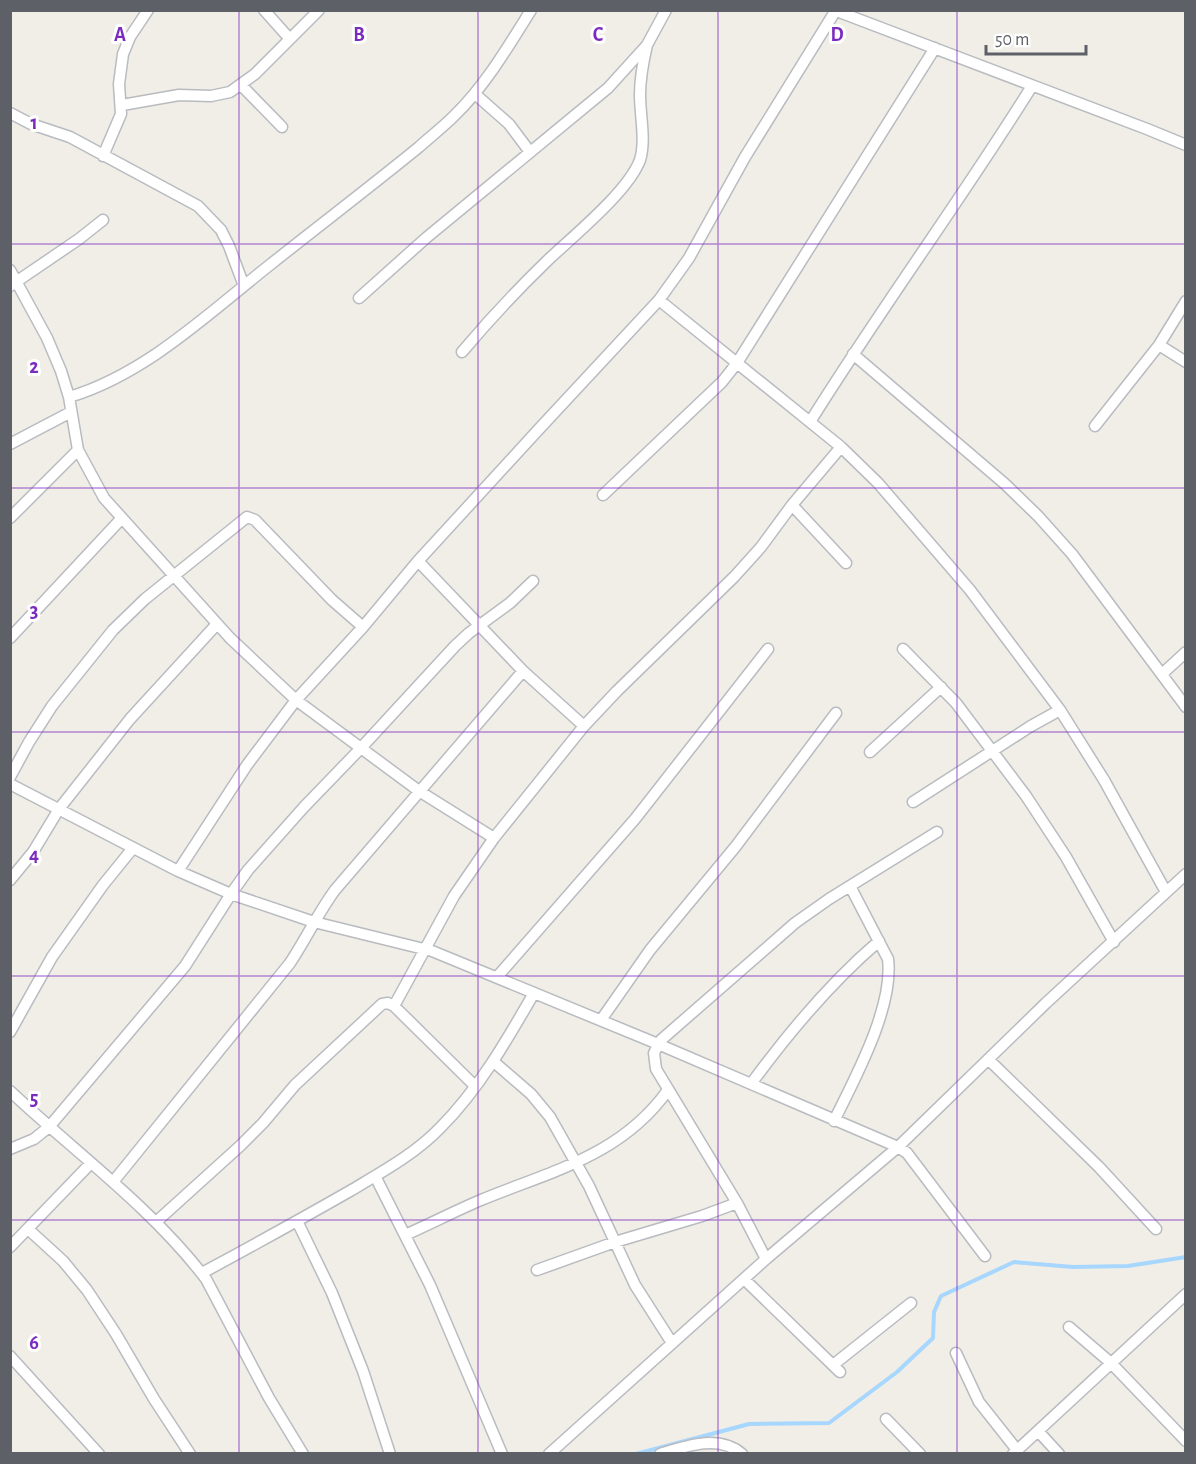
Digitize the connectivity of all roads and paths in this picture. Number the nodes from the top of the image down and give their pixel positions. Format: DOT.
graph roads {
  1 [pos="148,10"];
  2 [pos="264,10"];
  3 [pos="319,10"];
  4 [pos="531,10"];
  5 [pos="666,10"];
  6 [pos="835,11"];
  7 [pos="289,38"];
  8 [pos="647,45"];
  9 [pos="934,48"];
  10 [pos="241,85"];
  11 [pos="1032,86"];
  12 [pos="475,93"];
  13 [pos="122,105"];
  14 [pos="10,113"];
  15 [pos="282,127"];
  16 [pos="1185,146"];
  17 [pos="530,152"];
  18 [pos="103,156"];
  19 [pos="103,220"];
  20 [pos="10,270"];
  21 [pos="14,284"];
  22 [pos="244,286"];
  23 [pos="359,298"];
  24 [pos="659,300"];
  25 [pos="1185,301"];
  26 [pos="1159,345"];
  27 [pos="462,352"];
  28 [pos="853,354"];
  29 [pos="1185,362"];
  30 [pos="737,363"];
  31 [pos="69,397"];
  32 [pos="71,412"];
  33 [pos="810,422"];
  34 [pos="1095,426"];
  35 [pos="10,444"];
  36 [pos="841,447"];
  37 [pos="78,450"];
  38 [pos="603,495"];
  39 [pos="792,505"];
  40 [pos="10,518"];
  41 [pos="122,518"];
  42 [pos="418,561"];
  43 [pos="846,563"];
  44 [pos="173,576"];
  45 [pos="533,581"];
  46 [pos="217,624"];
  47 [pos="479,625"];
  48 [pos="363,627"];
  49 [pos="10,638"];
  50 [pos="768,649"];
  51 [pos="903,649"];
  52 [pos="1185,652"];
  53 [pos="523,671"];
  54 [pos="1162,674"];
  55 [pos="940,687"];
  56 [pos="296,700"];
  57 [pos="1185,707"];
  58 [pos="1060,710"];
  59 [pos="836,713"];
  60 [pos="584,726"];
  61 [pos="361,748"];
  62 [pos="991,751"];
  63 [pos="870,752"];
  64 [pos="10,777"];
  65 [pos="10,784"];
  66 [pos="419,791"];
  67 [pos="913,802"];
  68 [pos="59,809"];
  69 [pos="937,832"];
  70 [pos="495,838"];
  71 [pos="133,848"];
  72 [pos="178,871"];
  73 [pos="1185,874"];
  74 [pos="10,880"];
  75 [pos="850,886"];
  76 [pos="1166,892"];
  77 [pos="231,894"];
  78 [pos="315,922"];
  79 [pos="879,941"];
  80 [pos="1114,942"];
  81 [pos="425,949"];
  82 [pos="497,977"];
  83 [pos="534,993"];
  84 [pos="394,1006"];
  85 [pos="601,1020"];
  86 [pos="10,1032"];
  87 [pos="658,1044"];
  88 [pos="989,1060"];
  89 [pos="494,1062"];
  90 [pos="751,1084"];
  91 [pos="475,1086"];
  92 [pos="668,1090"];
  93 [pos="10,1091"];
  94 [pos="834,1121"];
  95 [pos="49,1127"];
  96 [pos="897,1147"];
  97 [pos="10,1149"];
  98 [pos="91,1163"];
  99 [pos="577,1164"];
  100 [pos="375,1176"];
  101 [pos="113,1182"];
  102 [pos="738,1203"];
  103 [pos="297,1221"];
  104 [pos="156,1222"];
  105 [pos="28,1229"];
  106 [pos="1156,1229"];
  107 [pos="405,1235"];
  108 [pos="615,1242"];
  109 [pos="10,1248"];
  110 [pos="985,1256"];
  111 [pos="766,1259"];
  112 [pos="537,1270"];
  113 [pos="202,1274"];
  114 [pos="744,1279"];
  115 [pos="1185,1294"];
  116 [pos="911,1303"];
  117 [pos="1069,1327"];
  118 [pos="672,1343"];
  119 [pos="956,1353"];
  120 [pos="10,1356"];
  121 [pos="1111,1363"];
  122 [pos="886,1419"];
  123 [pos="1038,1431"];
  124 [pos="1185,1441"];
  125 [pos="553,1452"];
  126 [pos="1015,1452"];
  127 [pos="99,1454"];
  128 [pos="190,1454"];
  129 [pos="303,1454"];
  130 [pos="390,1454"];
  131 [pos="501,1454"];
  132 [pos="660,1454"];
  133 [pos="742,1454"];
  134 [pos="920,1454"];
  135 [pos="1059,1454"];
  1 -- 13 [label="street"];
  2 -- 7 [label="street"];
  3 -- 7 [label="street"];
  4 -- 12 [label="street"];
  5 -- 8 [label="street"];
  6 -- 9 [label="street"];
  6 -- 24 [label="street"];
  7 -- 10 [label="street"];
  8 -- 17 [label="street"];
  8 -- 27 [label="street"];
  9 -- 11 [label="street"];
  9 -- 30 [label="street"];
  10 -- 13 [label="street"];
  10 -- 15 [label="street"];
  11 -- 16 [label="street"];
  11 -- 28 [label="street"];
  12 -- 17 [label="street"];
  12 -- 22 [label="street"];
  13 -- 18 [label="street"];
  14 -- 18 [label="street"];
  17 -- 23 [label="street"];
  18 -- 22 [label="street"];
  19 -- 21 [label="street"];
  20 -- 21 [label="street"];
  21 -- 31 [label="street"];
  22 -- 31 [label="street"];
  24 -- 30 [label="street"];
  24 -- 42 [label="street"];
  25 -- 26 [label="street"];
  26 -- 29 [label="street"];
  26 -- 34 [label="street"];
  28 -- 33 [label="street"];
  28 -- 54 [label="street"];
  30 -- 33 [label="street"];
  30 -- 38 [label="street"];
  31 -- 32 [label="street"];
  32 -- 35 [label="street"];
  32 -- 37 [label="street"];
  33 -- 36 [label="street"];
  36 -- 39 [label="street"];
  36 -- 58 [label="street"];
  37 -- 40 [label="street"];
  37 -- 41 [label="street"];
  39 -- 43 [label="street"];
  39 -- 60 [label="street"];
  41 -- 44 [label="street"];
  41 -- 49 [label="street"];
  42 -- 47 [label="street"];
  42 -- 48 [label="street"];
  44 -- 46 [label="street"];
  44 -- 48 [label="street"];
  44 -- 64 [label="street"];
  45 -- 47 [label="street"];
  46 -- 56 [label="street"];
  46 -- 68 [label="street"];
  47 -- 53 [label="street"];
  47 -- 61 [label="street"];
  48 -- 56 [label="street"];
  50 -- 82 [label="street"];
  51 -- 55 [label="street"];
  52 -- 54 [label="street"];
  53 -- 60 [label="street"];
  53 -- 66 [label="street"];
  54 -- 57 [label="street"];
  55 -- 62 [label="street"];
  55 -- 63 [label="street"];
  56 -- 61 [label="street"];
  56 -- 72 [label="street"];
  58 -- 62 [label="street"];
  58 -- 76 [label="street"];
  59 -- 85 [label="street"];
  60 -- 70 [label="street"];
  61 -- 66 [label="street"];
  61 -- 77 [label="street"];
  62 -- 67 [label="street"];
  62 -- 80 [label="street"];
  65 -- 68 [label="street"];
  66 -- 70 [label="street"];
  66 -- 78 [label="street"];
  68 -- 71 [label="street"];
  68 -- 74 [label="street"];
  69 -- 75 [label="street"];
  70 -- 81 [label="street"];
  71 -- 72 [label="street"];
  71 -- 86 [label="street"];
  72 -- 77 [label="street"];
  73 -- 76 [label="street"];
  75 -- 79 [label="street"];
  75 -- 87 [label="street"];
  76 -- 80 [label="street"];
  77 -- 78 [label="street"];
  77 -- 95 [label="street"];
  78 -- 81 [label="street"];
  78 -- 101 [label="street"];
  79 -- 90 [label="street"];
  79 -- 94 [label="street"];
  80 -- 88 [label="street"];
  81 -- 82 [label="street"];
  81 -- 84 [label="street"];
  82 -- 83 [label="street"];
  83 -- 85 [label="street"];
  83 -- 89 [label="street"];
  84 -- 91 [label="street"];
  84 -- 104 [label="street"];
  85 -- 87 [label="street"];
  87 -- 90 [label="street"];
  87 -- 92 [label="street"];
  88 -- 96 [label="street"];
  88 -- 106 [label="street"];
  89 -- 91 [label="street"];
  89 -- 99 [label="street"];
  90 -- 94 [label="street"];
  91 -- 100 [label="street"];
  92 -- 99 [label="street"];
  92 -- 102 [label="street"];
  93 -- 95 [label="street"];
  94 -- 96 [label="street"];
  95 -- 97 [label="street"];
  95 -- 98 [label="street"];
  96 -- 110 [label="street"];
  96 -- 111 [label="street"];
  98 -- 101 [label="street"];
  98 -- 105 [label="street"];
  99 -- 107 [label="street"];
  99 -- 108 [label="street"];
  100 -- 103 [label="street"];
  100 -- 107 [label="street"];
  101 -- 104 [label="street"];
  102 -- 108 [label="street"];
  102 -- 111 [label="street"];
  103 -- 113 [label="street"];
  103 -- 130 [label="street"];
  104 -- 113 [label="street"];
  105 -- 109 [label="street"];
  105 -- 128 [label="street"];
  107 -- 131 [label="street"];
  108 -- 112 [label="street"];
  108 -- 118 [label="street"];
  111 -- 114 [label="street"];
  113 -- 129 [label="street"];
  114 -- 116 [label="street"];
  114 -- 118 [label="street"];
  115 -- 121 [label="street"];
  117 -- 121 [label="street"];
  118 -- 125 [label="street"];
  119 -- 126 [label="street"];
  120 -- 127 [label="street"];
  121 -- 123 [label="street"];
  121 -- 124 [label="street"];
  122 -- 134 [label="street"];
  123 -- 126 [label="street"];
  123 -- 135 [label="street"];
  132 -- 133 [label="street"];
}
